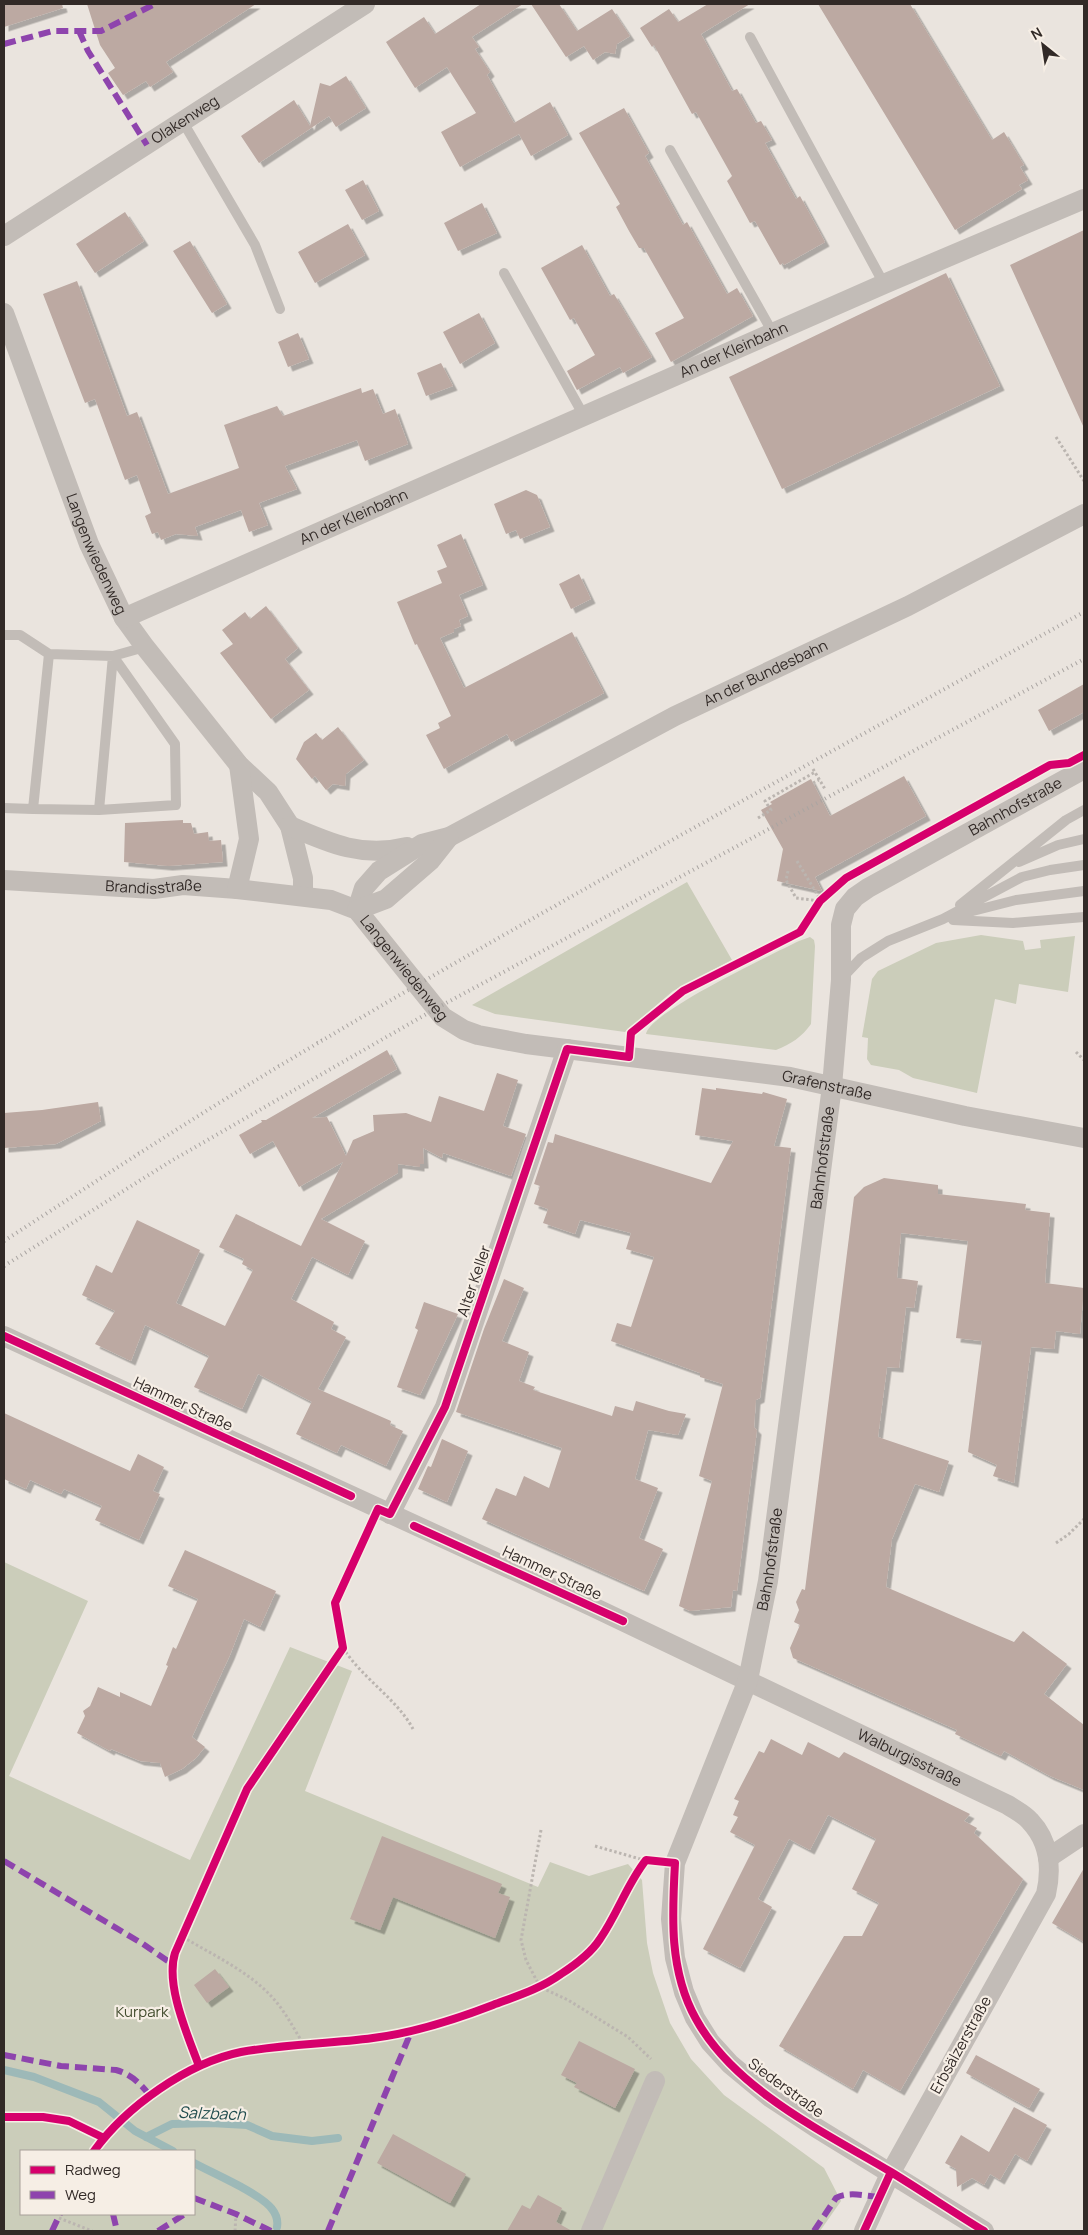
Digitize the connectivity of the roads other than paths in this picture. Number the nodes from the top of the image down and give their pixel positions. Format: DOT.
graph roads {
  1 [pos="365,4"];
  2 [pos="750,37"];
  3 [pos="183,122"];
  4 [pos="670,150"];
  5 [pos="1084,199"];
  6 [pos="4,236"];
  7 [pos="504,273"];
  8 [pos="884,284"];
  9 [pos="280,309"];
  10 [pos="4,313"];
  11 [pos="773,333"];
  12 [pos="584,416"];
  13 [pos="1084,514"];
  14 [pos="124,618"];
  15 [pos="4,635"];
  16 [pos="145,647"];
  17 [pos="49,654"];
  18 [pos="114,656"];
  19 [pos="239,766"];
  20 [pos="1084,769"];
  21 [pos="4,808"];
  22 [pos="33,809"];
  23 [pos="99,810"];
  24 [pos="1084,810"];
  25 [pos="290,826"];
  26 [pos="449,837"];
  27 [pos="1084,839"];
  28 [pos="422,844"];
  29 [pos="1084,865"];
  30 [pos="1002,870"];
  31 [pos="4,880"];
  32 [pos="237,889"];
  33 [pos="1084,892"];
  34 [pos="303,895"];
  35 [pos="357,910"];
  36 [pos="1084,917"];
  37 [pos="943,919"];
  38 [pos="840,980"];
  39 [pos="567,1049"];
  40 [pos="832,1086"];
  41 [pos="1084,1138"];
  42 [pos="4,1336"];
  43 [pos="384,1511"];
  44 [pos="335,1603"];
  45 [pos="748,1680"];
  46 [pos="1084,1834"];
  47 [pos="1048,1858"];
  48 [pos="655,2081"];
  49 [pos="891,2172"];
  50 [pos="590,2231"];
  51 [pos="864,2231"];
  52 [pos="984,2231"];
  1 -- 3 [label="street, Olakenweg"];
  2 -- 8 [label="lane"];
  3 -- 6 [label="street, Olakenweg"];
  3 -- 9 [label="lane"];
  4 -- 11 [label="lane"];
  5 -- 8 [label="street, An der Kleinbahn"];
  7 -- 12 [label="lane"];
  8 -- 11 [label="street, An der Kleinbahn"];
  10 -- 14 [label="street, Langenwiedenweg"];
  11 -- 12 [label="street, An der Kleinbahn"];
  12 -- 14 [label="street, An der Kleinbahn"];
  13 -- 26 [label="street, An der Bundesbahn"];
  14 -- 16 [label="street, Langenwiedenweg"];
  15 -- 17 [label="lane"];
  16 -- 18 [label="lane"];
  16 -- 19 [label="street, Langenwiedenweg"];
  17 -- 18 [label="lane"];
  17 -- 22 [label="lane"];
  18 -- 23 [label="lane"];
  18 -- 23 [label="lane"];
  19 -- 25 [label="street, Langenwiedenweg"];
  19 -- 32 [label="street"];
  20 -- 38 [label="street, Bahnhofstraße"];
  21 -- 22 [label="lane"];
  22 -- 23 [label="lane"];
  24 -- 30 [label="lane"];
  25 -- 28 [label="street"];
  25 -- 34 [label="street, Langenwiedenweg"];
  26 -- 28 [label="street, An der Bundesbahn"];
  26 -- 35 [label="street, An der Bundesbahn"];
  27 -- 30 [label="lane"];
  28 -- 35 [label="street, An der Bundesbahn"];
  29 -- 37 [label="lane"];
  30 -- 37 [label="lane"];
  31 -- 32 [label="street, Brandisstraße"];
  32 -- 34 [label="street, Brandisstraße"];
  33 -- 37 [label="lane"];
  34 -- 35 [label="street, Langenwiedenweg"];
  35 -- 39 [label="street, Langenwiedenweg"];
  36 -- 37 [label="lane"];
  37 -- 38 [label="lane"];
  38 -- 40 [label="street, Bahnhofstraße"];
  39 -- 40 [label="street, Grafenstraße"];
  39 -- 43 [label="street, Alter Keller"];
  40 -- 41 [label="street, Grafenstraße"];
  40 -- 45 [label="street, Bahnhofstraße"];
  42 -- 43 [label="street, Hammer Straße"];
  43 -- 44 [label="lane"];
  43 -- 45 [label="street, Hammer Straße"];
  45 -- 47 [label="street, Walburgisstraße"];
  45 -- 49 [label="street, Siederstraße"];
  46 -- 47 [label="street"];
  47 -- 49 [label="street, Erbsälzerstraße"];
  48 -- 50 [label="street"];
  49 -- 51 [label="street, Erbsälzerstraße"];
  49 -- 52 [label="street, Siederstraße"];
}
